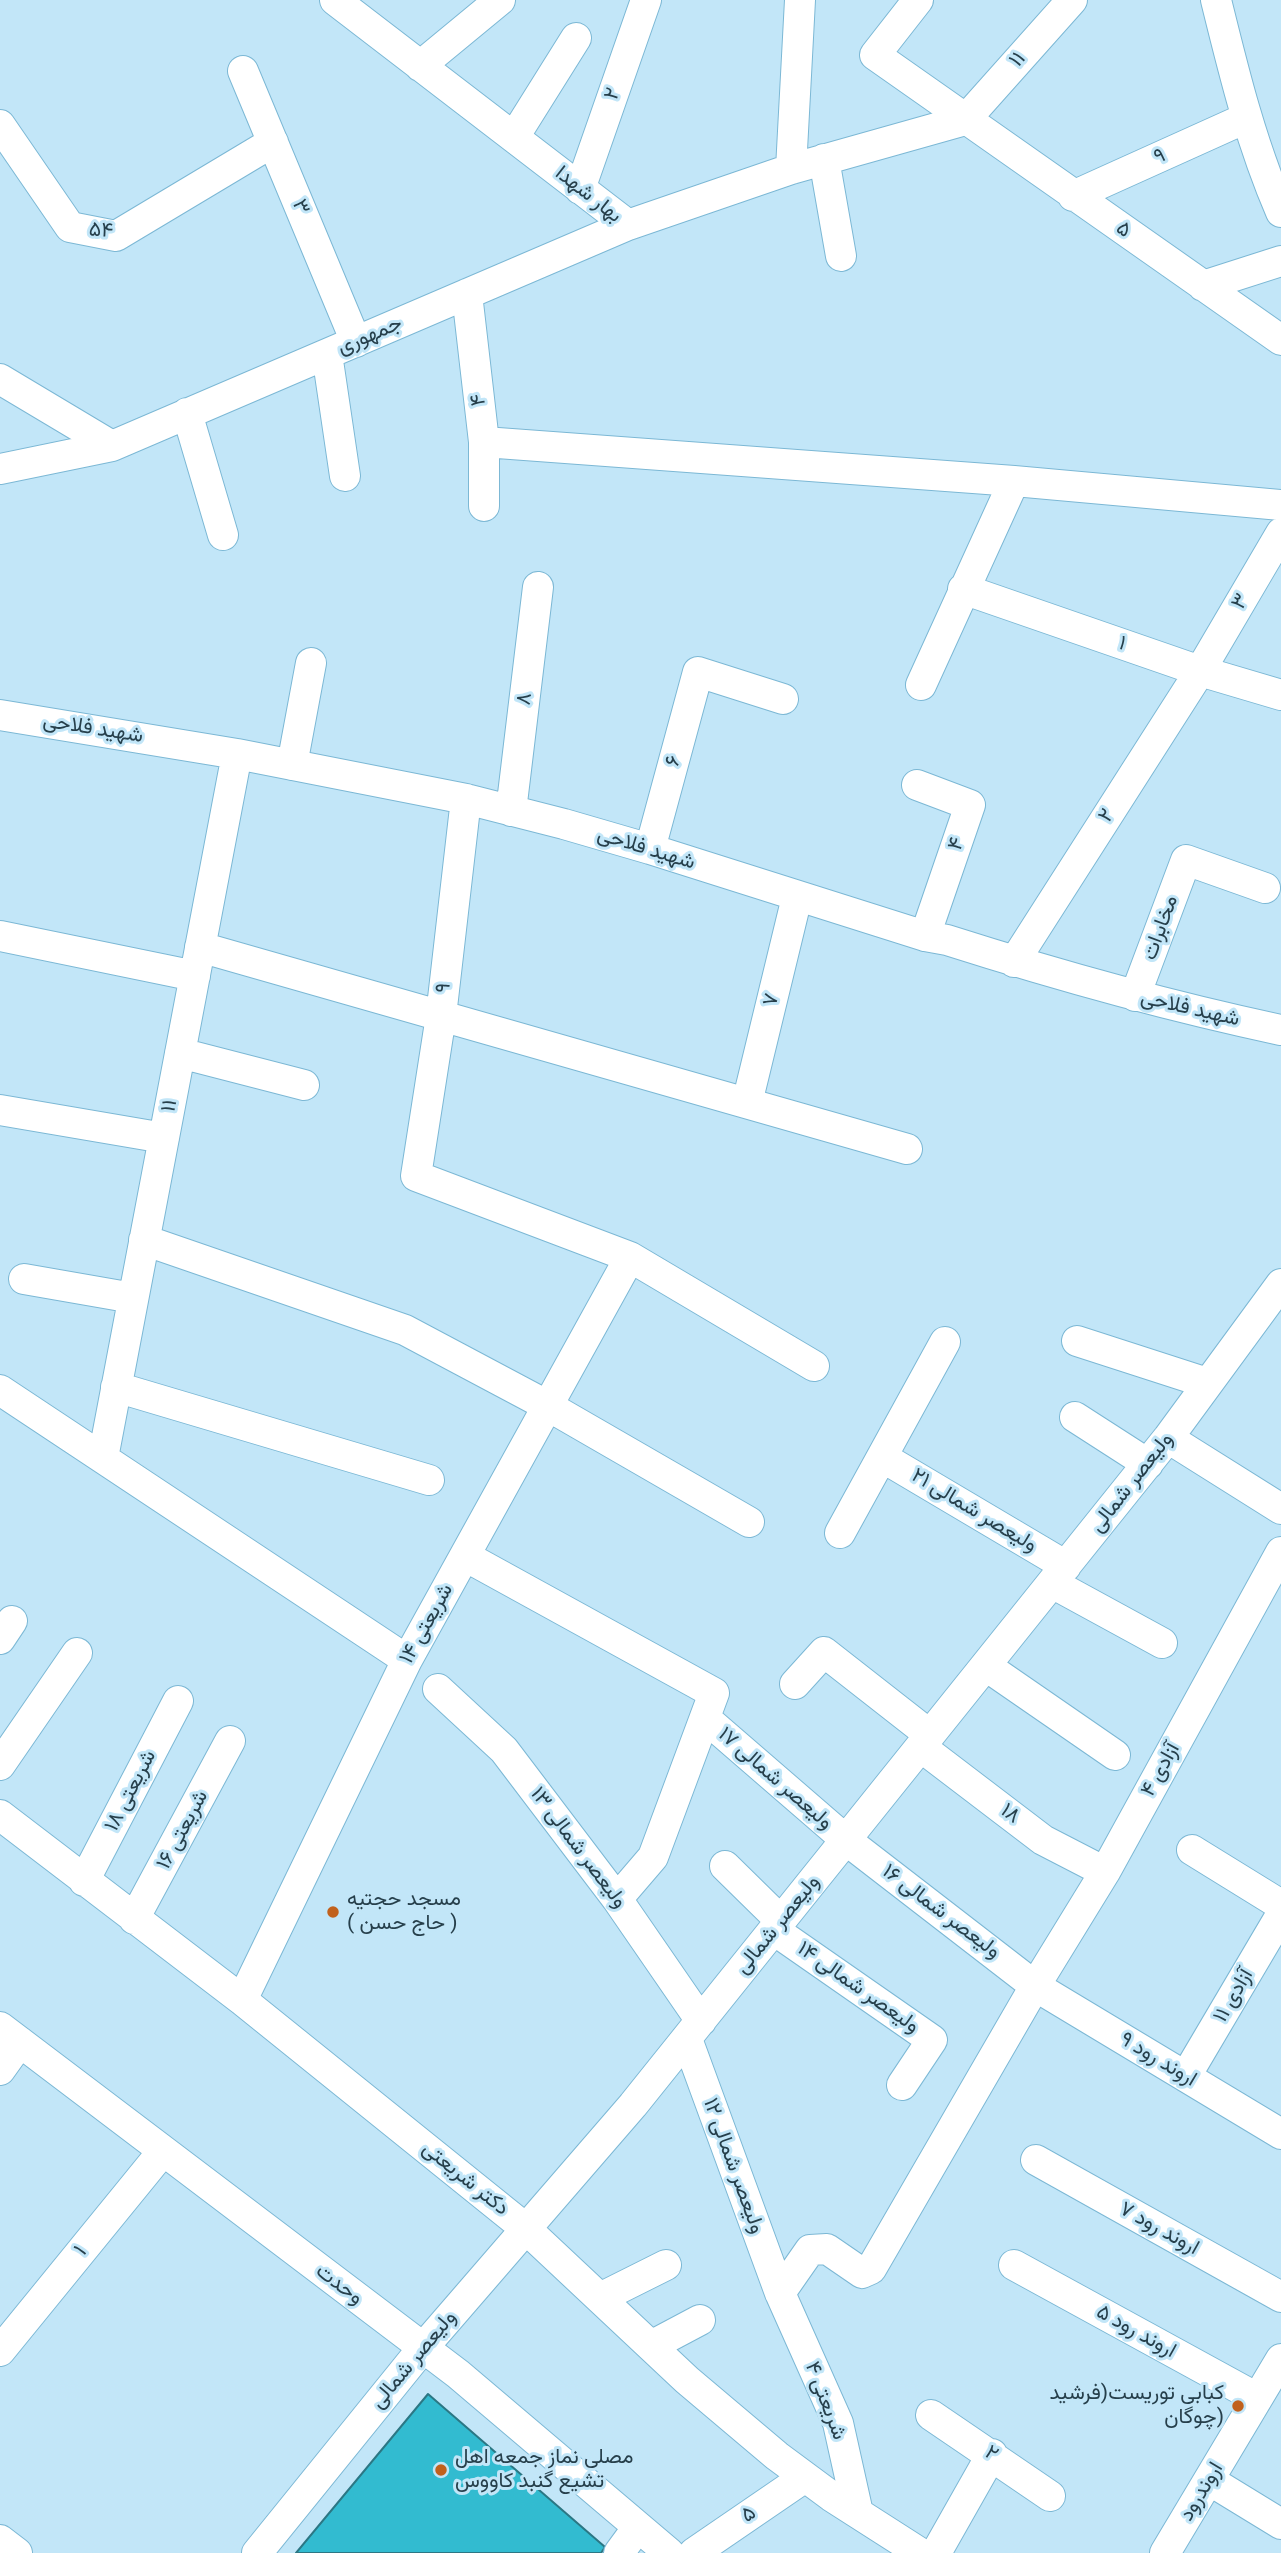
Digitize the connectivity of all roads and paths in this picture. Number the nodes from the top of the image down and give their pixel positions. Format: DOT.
graph roads {
  1 [pos="335,0"];
  2 [pos="500,0"];
  3 [pos="646,0"];
  4 [pos="800,0"];
  5 [pos="918,0"];
  6 [pos="1072,0"];
  7 [pos="1216,0"];
  8 [pos="576,38"];
  9 [pos="420,66"];
  10 [pos="243,71"];
  11 [pos="1246,118"];
  12 [pos="965,120"];
  13 [pos="0,125"];
  14 [pos="514,138"];
  15 [pos="273,142"];
  16 [pos="824,159"];
  17 [pos="791,169"];
  18 [pos="580,189"];
  19 [pos="1073,196"];
  20 [pos="1281,212"];
  21 [pos="628,225"];
  22 [pos="841,256"];
  23 [pos="1281,261"];
  24 [pos="1203,286"];
  25 [pos="467,294"];
  26 [pos="1281,341"];
  27 [pos="356,342"];
  28 [pos="327,354"];
  29 [pos="0,379"];
  30 [pos="187,414"];
  31 [pos="484,442"];
  32 [pos="112,446"];
  33 [pos="0,469"];
  34 [pos="345,476"];
  35 [pos="1014,481"];
  36 [pos="1281,505"];
  37 [pos="484,506"];
  38 [pos="1281,533"];
  39 [pos="223,535"];
  40 [pos="538,587"];
  41 [pos="963,589"];
  42 [pos="311,663"];
  43 [pos="1200,671"];
  44 [pos="920,685"];
  45 [pos="1281,695"];
  46 [pos="783,699"];
  47 [pos="0,715"];
  48 [pos="237,754"];
  49 [pos="292,765"];
  50 [pos="917,785"];
  51 [pos="466,799"];
  52 [pos="511,811"];
  53 [pos="650,849"];
  54 [pos="1265,888"];
  55 [pos="797,897"];
  56 [pos="0,936"];
  57 [pos="925,936"];
  58 [pos="198,961"];
  59 [pos="1014,961"];
  60 [pos="1135,996"];
  61 [pos="441,1016"];
  62 [pos="1281,1030"];
  63 [pos="180,1053"];
  64 [pos="304,1085"];
  65 [pos="747,1103"];
  66 [pos="0,1110"];
  67 [pos="164,1138"];
  68 [pos="907,1149"];
  69 [pos="144,1240"];
  70 [pos="630,1257"];
  71 [pos="24,1279"];
  72 [pos="1281,1284"];
  73 [pos="133,1298"];
  74 [pos="1077,1341"];
  75 [pos="945,1342"];
  76 [pos="814,1366"];
  77 [pos="1207,1383"];
  78 [pos="116,1387"];
  79 [pos="0,1390"];
  80 [pos="548,1406"];
  81 [pos="1074,1416"];
  82 [pos="1168,1438"];
  83 [pos="882,1457"];
  84 [pos="103,1458"];
  85 [pos="1148,1464"];
  86 [pos="429,1480"];
  87 [pos="1281,1509"];
  88 [pos="749,1522"];
  89 [pos="840,1533"];
  90 [pos="1281,1552"];
  91 [pos="465,1556"];
  92 [pos="1059,1575"];
  93 [pos="1162,1643"];
  94 [pos="77,1653"];
  95 [pos="407,1660"];
  96 [pos="986,1666"];
  97 [pos="795,1684"];
  98 [pos="438,1689"];
  99 [pos="177,1701"];
  100 [pos="705,1718"];
  101 [pos="230,1741"];
  102 [pos="925,1741"];
  103 [pos="1115,1755"];
  104 [pos="0,1765"];
  105 [pos="0,1815"];
  106 [pos="846,1840"];
  107 [pos="1192,1850"];
  108 [pos="725,1867"];
  109 [pos="1105,1872"];
  110 [pos="84,1881"];
  111 [pos="617,1899"];
  112 [pos="1281,1905"];
  113 [pos="1281,1915"];
  114 [pos="134,1919"];
  115 [pos="778,1925"];
  116 [pos="1035,1986"];
  117 [pos="242,2000"];
  118 [pos="694,2030"];
  119 [pos="10,2034"];
  120 [pos="0,2070"];
  121 [pos="1186,2076"];
  122 [pos="902,2085"];
  123 [pos="1281,2134"];
  124 [pos="163,2151"];
  125 [pos="1036,2161"];
  126 [pos="525,2228"];
  127 [pos="666,2265"];
  128 [pos="1014,2265"];
  129 [pos="780,2293"];
  130 [pos="1281,2297"];
  131 [pos="600,2298"];
  132 [pos="700,2320"];
  133 [pos="651,2346"];
  134 [pos="422,2349"];
  135 [pos="0,2351"];
  136 [pos="1281,2358"];
  137 [pos="1257,2398"];
  138 [pos="931,2415"];
  139 [pos="992,2454"];
  140 [pos="805,2477"];
  141 [pos="1209,2480"];
  142 [pos="1050,2496"];
  143 [pos="858,2513"];
  144 [pos="1281,2524"];
  145 [pos="638,2527"];
  146 [pos="0,2540"];
  147 [pos="16,2553"];
  148 [pos="257,2553"];
  149 [pos="619,2553"];
  150 [pos="669,2553"];
  151 [pos="694,2553"];
  152 [pos="920,2553"];
  153 [pos="936,2553"];
  154 [pos="1165,2553"];
  1 -- 9 [label="street, بهار شهدا"];
  2 -- 9 [label="street"];
  3 -- 18 [label="street, ۲"];
  4 -- 17 [label="street"];
  5 -- 12 [label="street, ۵"];
  6 -- 12 [label="street, ۱۱"];
  7 -- 11 [label="street"];
  8 -- 14 [label="street"];
  9 -- 14 [label="street, بهار شهدا"];
  10 -- 15 [label="street, ۳"];
  11 -- 19 [label="street, ۹"];
  11 -- 20 [label="street"];
  12 -- 16 [label="street, بهار شهدا"];
  12 -- 19 [label="street, ۵"];
  13 -- 15 [label="street, ۵۴"];
  14 -- 18 [label="street, بهار شهدا"];
  15 -- 27 [label="street, ۳"];
  16 -- 17 [label="street, بهار شهدا"];
  16 -- 22 [label="street"];
  17 -- 21 [label="street, بهار شهدا"];
  18 -- 21 [label="street, بهار شهدا"];
  19 -- 24 [label="street, ۵"];
  21 -- 25 [label="street, جمهوری"];
  23 -- 24 [label="street"];
  24 -- 26 [label="street, ۵"];
  25 -- 27 [label="street, جمهوری"];
  25 -- 31 [label="street, ۴"];
  27 -- 28 [label="street, جمهوری"];
  28 -- 30 [label="street, جمهوری"];
  28 -- 34 [label="street"];
  29 -- 32 [label="street"];
  30 -- 32 [label="street, جمهوری"];
  30 -- 39 [label="street"];
  31 -- 35 [label="street"];
  31 -- 37 [label="street, ۴"];
  32 -- 33 [label="street, جمهوری"];
  35 -- 36 [label="street"];
  35 -- 41 [label="street"];
  38 -- 43 [label="street, ۳"];
  40 -- 52 [label="street, ۸"];
  41 -- 43 [label="street, ۱"];
  41 -- 44 [label="street"];
  42 -- 49 [label="street"];
  43 -- 45 [label="street, ۱"];
  43 -- 59 [label="street, ۲"];
  46 -- 53 [label="street, ۶"];
  47 -- 48 [label="street, شهید فلاحی"];
  48 -- 49 [label="street, شهید فلاحی"];
  48 -- 58 [label="street, ۱۱"];
  49 -- 51 [label="street, شهید فلاحی"];
  50 -- 57 [label="street, ۴"];
  51 -- 52 [label="street, شهید فلاحی"];
  51 -- 61 [label="street, ۹"];
  52 -- 53 [label="street, شهید فلاحی"];
  53 -- 55 [label="street, شهید فلاحی"];
  54 -- 60 [label="street, مخابرات"];
  55 -- 57 [label="street, شهید فلاحی"];
  55 -- 65 [label="street, ۷"];
  56 -- 58 [label="street"];
  57 -- 59 [label="street, شهید فلاحی"];
  58 -- 61 [label="street"];
  58 -- 63 [label="street, ۱۱"];
  59 -- 60 [label="street, شهید فلاحی"];
  60 -- 62 [label="street, شهید فلاحی"];
  61 -- 65 [label="street"];
  61 -- 70 [label="street, ۹"];
  63 -- 64 [label="street"];
  63 -- 67 [label="street, ۱۱"];
  65 -- 68 [label="street"];
  66 -- 67 [label="street"];
  67 -- 69 [label="street, ۱۱"];
  69 -- 73 [label="street, ۱۱"];
  69 -- 80 [label="street"];
  70 -- 76 [label="street"];
  70 -- 80 [label="street, شریعتی ۱۴"];
  71 -- 73 [label="street"];
  72 -- 77 [label="street, ولیعصر شمالی"];
  73 -- 78 [label="street, ۱۱"];
  74 -- 77 [label="street"];
  75 -- 83 [label="street"];
  77 -- 82 [label="street, ولیعصر شمالی"];
  78 -- 84 [label="street, ۱۱"];
  78 -- 86 [label="street"];
  79 -- 84 [label="street"];
  80 -- 88 [label="street"];
  80 -- 91 [label="street, شریعتی ۱۴"];
  81 -- 85 [label="street"];
  82 -- 85 [label="street, ولیعصر شمالی"];
  82 -- 87 [label="street"];
  83 -- 89 [label="street"];
  83 -- 92 [label="street, ولیعصر شمالی ۲۱"];
  84 -- 95 [label="street"];
  85 -- 92 [label="street, ولیعصر شمالی"];
  90 -- 109 [label="street, آزادی ۴"];
  91 -- 95 [label="street, شریعتی ۱۴"];
  91 -- 100 [label="street"];
  92 -- 93 [label="street, ولیعصر شمالی ۲۱"];
  92 -- 96 [label="street, ولیعصر شمالی"];
  94 -- 104 [label="street"];
  95 -- 117 [label="street, شریعتی ۱۴"];
  96 -- 102 [label="street, ولیعصر شمالی"];
  96 -- 103 [label="street"];
  97 -- 102 [label="street, ۱۸"];
  98 -- 111 [label="street, ولیعصر شمالی ۱۳"];
  99 -- 110 [label="street, شریعتی ۱۸"];
  100 -- 106 [label="street, ولیعصر شمالی ۱۷"];
  100 -- 111 [label="street"];
  101 -- 114 [label="street, شریعتی ۱۶"];
  102 -- 106 [label="street, ولیعصر شمالی"];
  102 -- 109 [label="street, ۱۸"];
  105 -- 110 [label="street, دکتر شریعتی"];
  106 -- 115 [label="street, ولیعصر شمالی"];
  106 -- 116 [label="street, ولیعصر شمالی ۱۶"];
  107 -- 112 [label="street"];
  108 -- 115 [label="street"];
  109 -- 116 [label="street, آزادی ۴"];
  110 -- 114 [label="street, دکتر شریعتی"];
  111 -- 118 [label="street, ولیعصر شمالی ۱۳"];
  113 -- 121 [label="street, آزادی ۱۱"];
  114 -- 117 [label="street, دکتر شریعتی"];
  115 -- 118 [label="street, ولیعصر شمالی"];
  115 -- 122 [label="street, ولیعصر شمالی ۱۴"];
  116 -- 121 [label="street, اروند رود ۹"];
  116 -- 129 [label="street, آزادی ۴"];
  117 -- 126 [label="street, دکتر شریعتی"];
  118 -- 126 [label="street, ولیعصر شمالی"];
  118 -- 129 [label="street, ولیعصر شمالی ۱۲"];
  119 -- 120 [label="street"];
  119 -- 124 [label="street, وحدت"];
  121 -- 123 [label="street, اروند رود ۹"];
  124 -- 134 [label="street, وحدت"];
  124 -- 135 [label="street, ۱"];
  125 -- 130 [label="street, اروند رود ۷"];
  126 -- 131 [label="street, دکتر شریعتی"];
  126 -- 134 [label="street, ولیعصر شمالی"];
  127 -- 131 [label="street"];
  128 -- 137 [label="street, اروند رود ۵"];
  129 -- 143 [label="street, شریعتی ۴"];
  131 -- 133 [label="street, دکتر شریعتی"];
  132 -- 133 [label="street"];
  133 -- 140 [label="street, دکتر شریعتی"];
  134 -- 145 [label="street, وحدت"];
  134 -- 148 [label="street, ولیعصر شمالی"];
  136 -- 137 [label="street, اروندرود"];
  137 -- 141 [label="street, اروندرود"];
  138 -- 139 [label="street, ۲"];
  139 -- 142 [label="street, ۲"];
  139 -- 153 [label="street"];
  140 -- 143 [label="street, دکتر شریعتی"];
  140 -- 151 [label="street, ۵"];
  141 -- 144 [label="street"];
  141 -- 154 [label="street, اروندرود"];
  143 -- 152 [label="street, دکتر شریعتی"];
  145 -- 149 [label="street"];
  145 -- 150 [label="street, وحدت"];
  146 -- 147 [label="street"];
}
